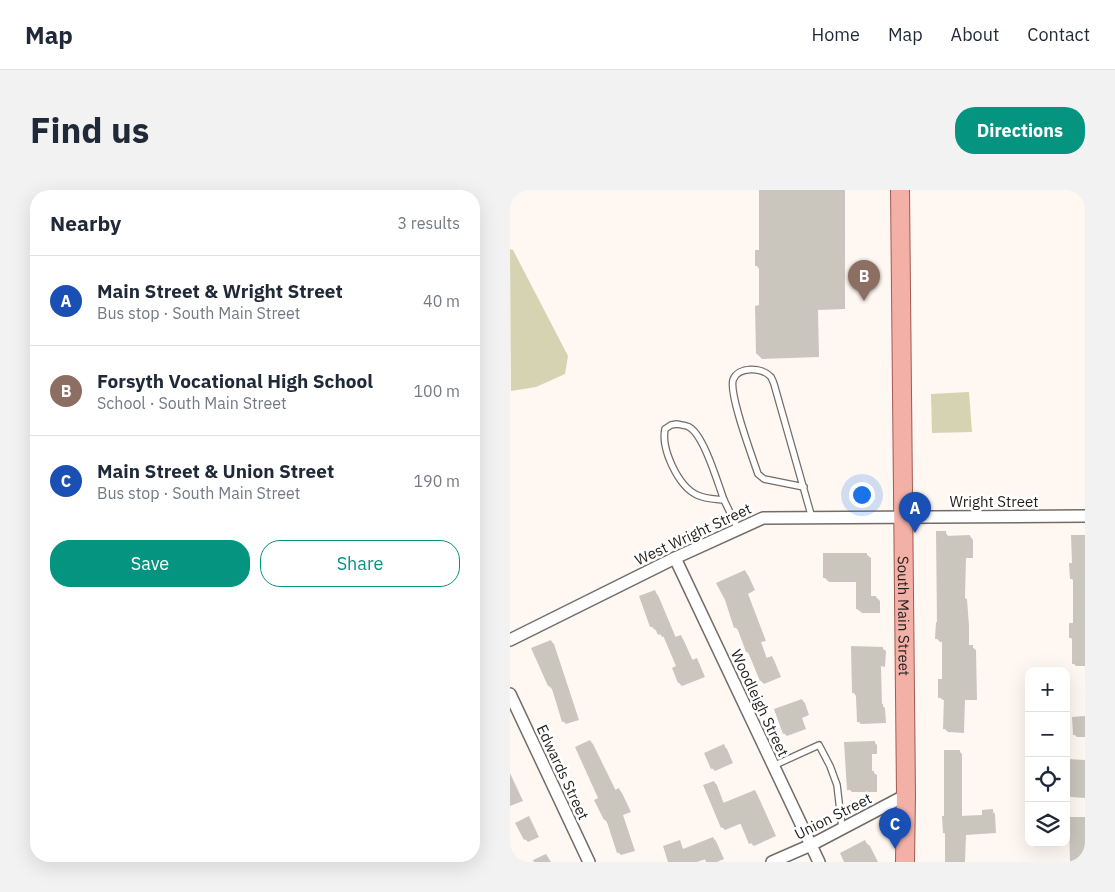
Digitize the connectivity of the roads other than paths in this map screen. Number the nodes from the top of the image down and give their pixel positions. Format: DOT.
graph roads {
  1 [pos="900,190"];
  2 [pos="804,487"];
  3 [pos="724,500"];
  4 [pos="1085,516"];
  5 [pos="904,517"];
  6 [pos="812,518"];
  7 [pos="738,529"];
  8 [pos="675,558"];
  9 [pos="510,640"];
  10 [pos="510,694"];
  11 [pos="773,766"];
  12 [pos="906,795"];
  13 [pos="842,828"];
  14 [pos="811,845"];
  15 [pos="589,862"];
  16 [pos="772,862"];
  17 [pos="818,862"];
  18 [pos="905,862"];
  1 -- 5 [label="main road, South Main Street"];
  2 -- 2 [label="lane"];
  2 -- 6 [label="lane"];
  3 -- 3 [label="lane"];
  3 -- 7 [label="lane"];
  4 -- 5 [label="street, Wright Street"];
  5 -- 6 [label="street, West Wright Street"];
  5 -- 12 [label="main road, South Main Street"];
  6 -- 7 [label="street, West Wright Street"];
  7 -- 8 [label="street, West Wright Street"];
  8 -- 9 [label="street, West Wright Street"];
  8 -- 11 [label="street, Woodleigh Street"];
  10 -- 15 [label="street, Edwards Street"];
  11 -- 13 [label="lane"];
  11 -- 14 [label="street, Woodleigh Street"];
  12 -- 13 [label="street, Union Street"];
  12 -- 18 [label="main road, South Main Street"];
  13 -- 14 [label="street, Union Street"];
  14 -- 16 [label="street, Union Street"];
  14 -- 17 [label="street, Woodleigh Street"];
}
